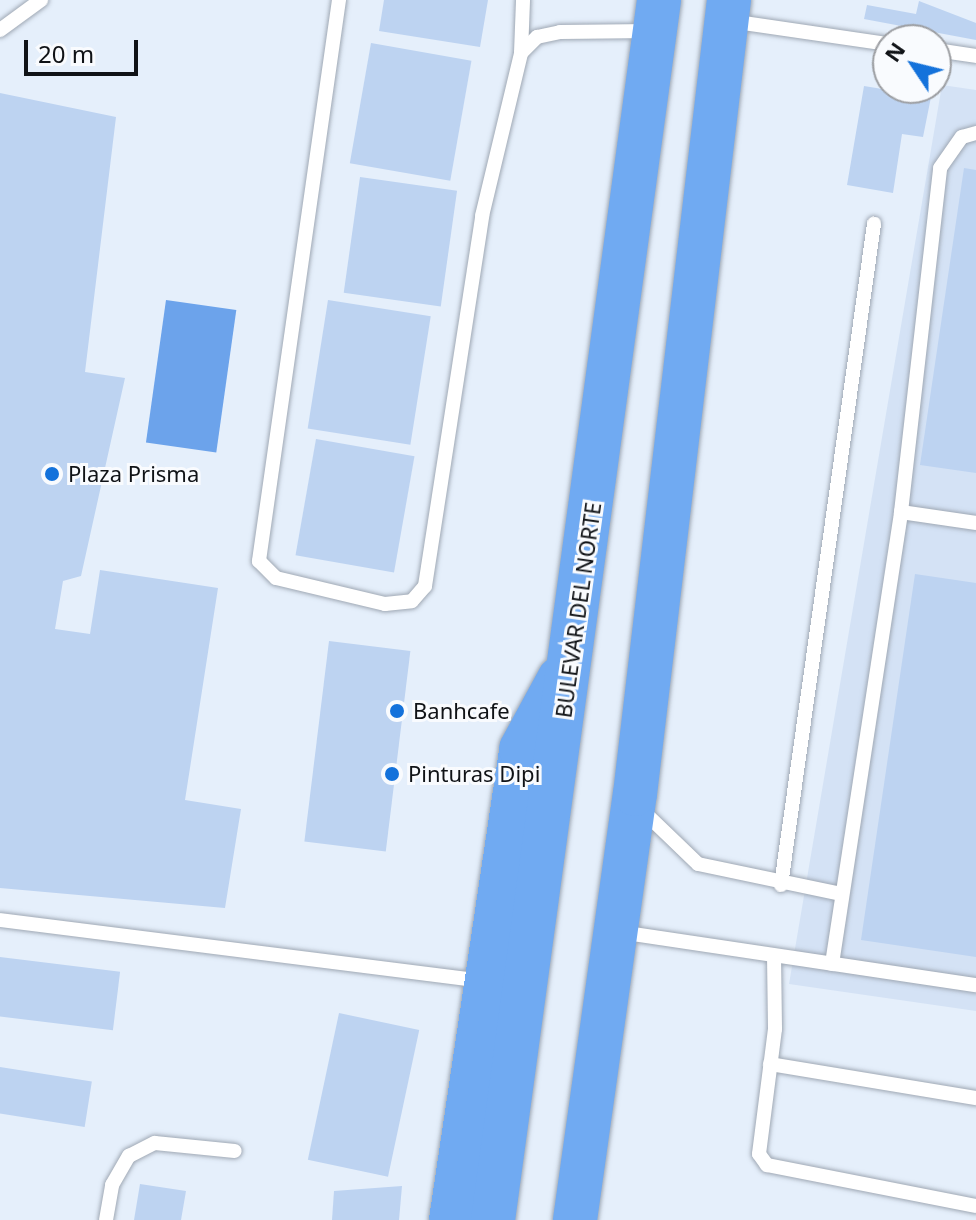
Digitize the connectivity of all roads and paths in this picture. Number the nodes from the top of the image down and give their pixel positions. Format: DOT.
graph roads {
  1 [pos="41,0"];
  2 [pos="339,0"];
  3 [pos="523,0"];
  4 [pos="727,10"];
  5 [pos="657,15"];
  6 [pos="0,30"];
  7 [pos="872,41"];
  8 [pos="952,52"];
  9 [pos="521,53"];
  10 [pos="976,56"];
  11 [pos="976,133"];
  12 [pos="874,224"];
  13 [pos="901,512"];
  14 [pos="976,523"];
  15 [pos="573,652"];
  16 [pos="630,811"];
  17 [pos="781,885"];
  18 [pos="842,894"];
  19 [pos="0,920"];
  20 [pos="613,932"];
  21 [pos="774,956"];
  22 [pos="832,964"];
  23 [pos="486,981"];
  24 [pos="976,985"];
  25 [pos="770,1064"];
  26 [pos="976,1098"];
  27 [pos="235,1151"];
  28 [pos="976,1206"];
  29 [pos="106,1220"];
  30 [pos="451,1220"];
  31 [pos="493,1220"];
  32 [pos="554,1220"];
  33 [pos="575,1220"];
  1 -- 6 [label="lane"];
  2 -- 9 [label="lane"];
  3 -- 9 [label="lane"];
  4 -- 7 [label="lane"];
  4 -- 16 [label="highway"];
  5 -- 9 [label="lane"];
  5 -- 15 [label="highway, BULEVAR DEL NORTE"];
  8 -- 10 [label="lane"];
  11 -- 13 [label="lane"];
  12 -- 17 [label="lane"];
  13 -- 14 [label="lane"];
  13 -- 18 [label="lane"];
  15 -- 23 [label="highway"];
  15 -- 31 [label="highway, BULEVAR DEL NORTE"];
  16 -- 17 [label="lane"];
  16 -- 20 [label="highway"];
  16 -- 32 [label="highway"];
  17 -- 18 [label="lane"];
  18 -- 22 [label="lane"];
  19 -- 23 [label="lane"];
  20 -- 21 [label="lane"];
  20 -- 33 [label="highway"];
  21 -- 22 [label="lane"];
  21 -- 25 [label="lane"];
  22 -- 24 [label="lane"];
  23 -- 30 [label="highway"];
  25 -- 26 [label="lane"];
  25 -- 28 [label="lane"];
  27 -- 29 [label="lane"];
}
